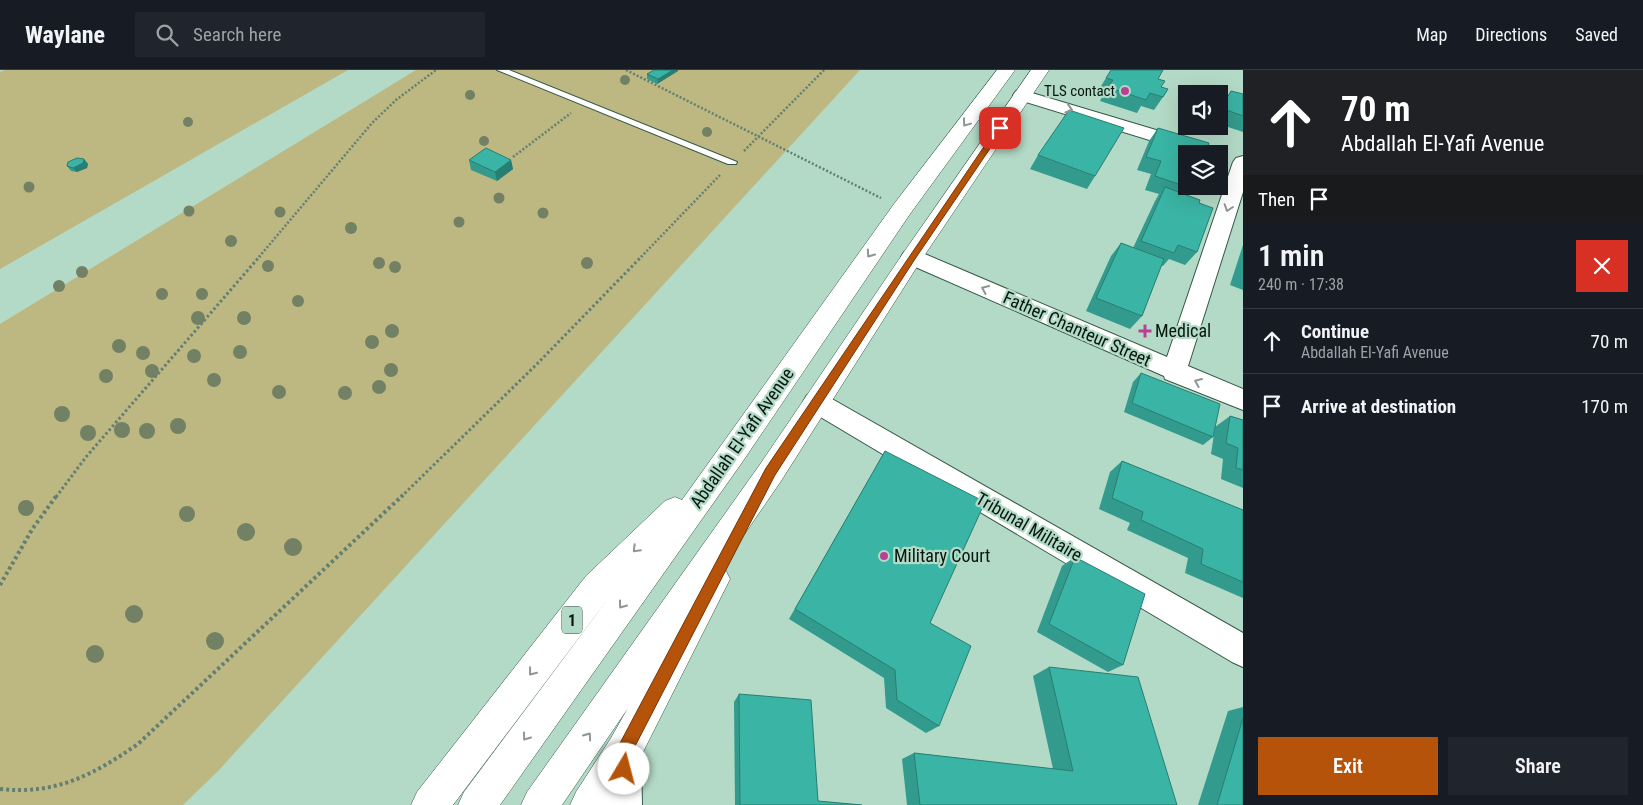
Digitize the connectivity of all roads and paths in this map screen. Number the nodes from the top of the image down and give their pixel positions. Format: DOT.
graph roads {
  1 [pos="436,70"];
  2 [pos="501,70"];
  3 [pos="626,70"];
  4 [pos="824,70"];
  5 [pos="1006,70"];
  6 [pos="1040,70"];
  7 [pos="1022,95"];
  8 [pos="585,103"];
  9 [pos="759,137"];
  10 [pos="1188,145"];
  11 [pos="513,156"];
  12 [pos="1228,157"];
  13 [pos="732,162"];
  14 [pos="1243,162"];
  15 [pos="902,209"];
  16 [pos="912,257"];
  17 [pos="1174,372"];
  18 [pos="1243,400"];
  19 [pos="816,402"];
  20 [pos="733,453"];
  21 [pos="771,472"];
  22 [pos="0,584"];
  23 [pos="1243,651"];
  24 [pos="624,750"];
  25 [pos="0,789"];
  26 [pos="430,805"];
  27 [pos="476,805"];
  28 [pos="540,805"];
  29 [pos="589,805"];
  30 [pos="624,805"];
  1 -- 22 [label="path"];
  2 -- 8 [label="lane"];
  3 -- 9 [label="path"];
  4 -- 9 [label="path"];
  5 -- 15 [label="highway, Abdallah El-Yafi Avenue, one-way"];
  6 -- 7 [label="highway"];
  7 -- 10 [label="street, one-way"];
  7 -- 16 [label="highway"];
  8 -- 11 [label="path"];
  8 -- 13 [label="lane"];
  9 -- 13 [label="path"];
  9 -- 15 [label="path"];
  12 -- 14 [label="street"];
  13 -- 25 [label="path"];
  14 -- 17 [label="street, one-way"];
  15 -- 20 [label="highway, Abdallah El-Yafi Avenue, one-way"];
  17 -- 16 [label="street, Father Chanteur Street, one-way"];
  16 -- 19 [label="highway"];
  18 -- 17 [label="street, Father Chanteur Street, one-way"];
  19 -- 21 [label="highway"];
  19 -- 23 [label="street, Tribunal Militaire"];
  20 -- 26 [label="highway, 1, one-way"];
  20 -- 27 [label="highway, Abdallah El-Yafi Avenue, one-way"];
  21 -- 24 [label="highway"];
  28 -- 21 [label="highway, one-way"];
  24 -- 29 [label="highway"];
  24 -- 30 [label="street"];
}
